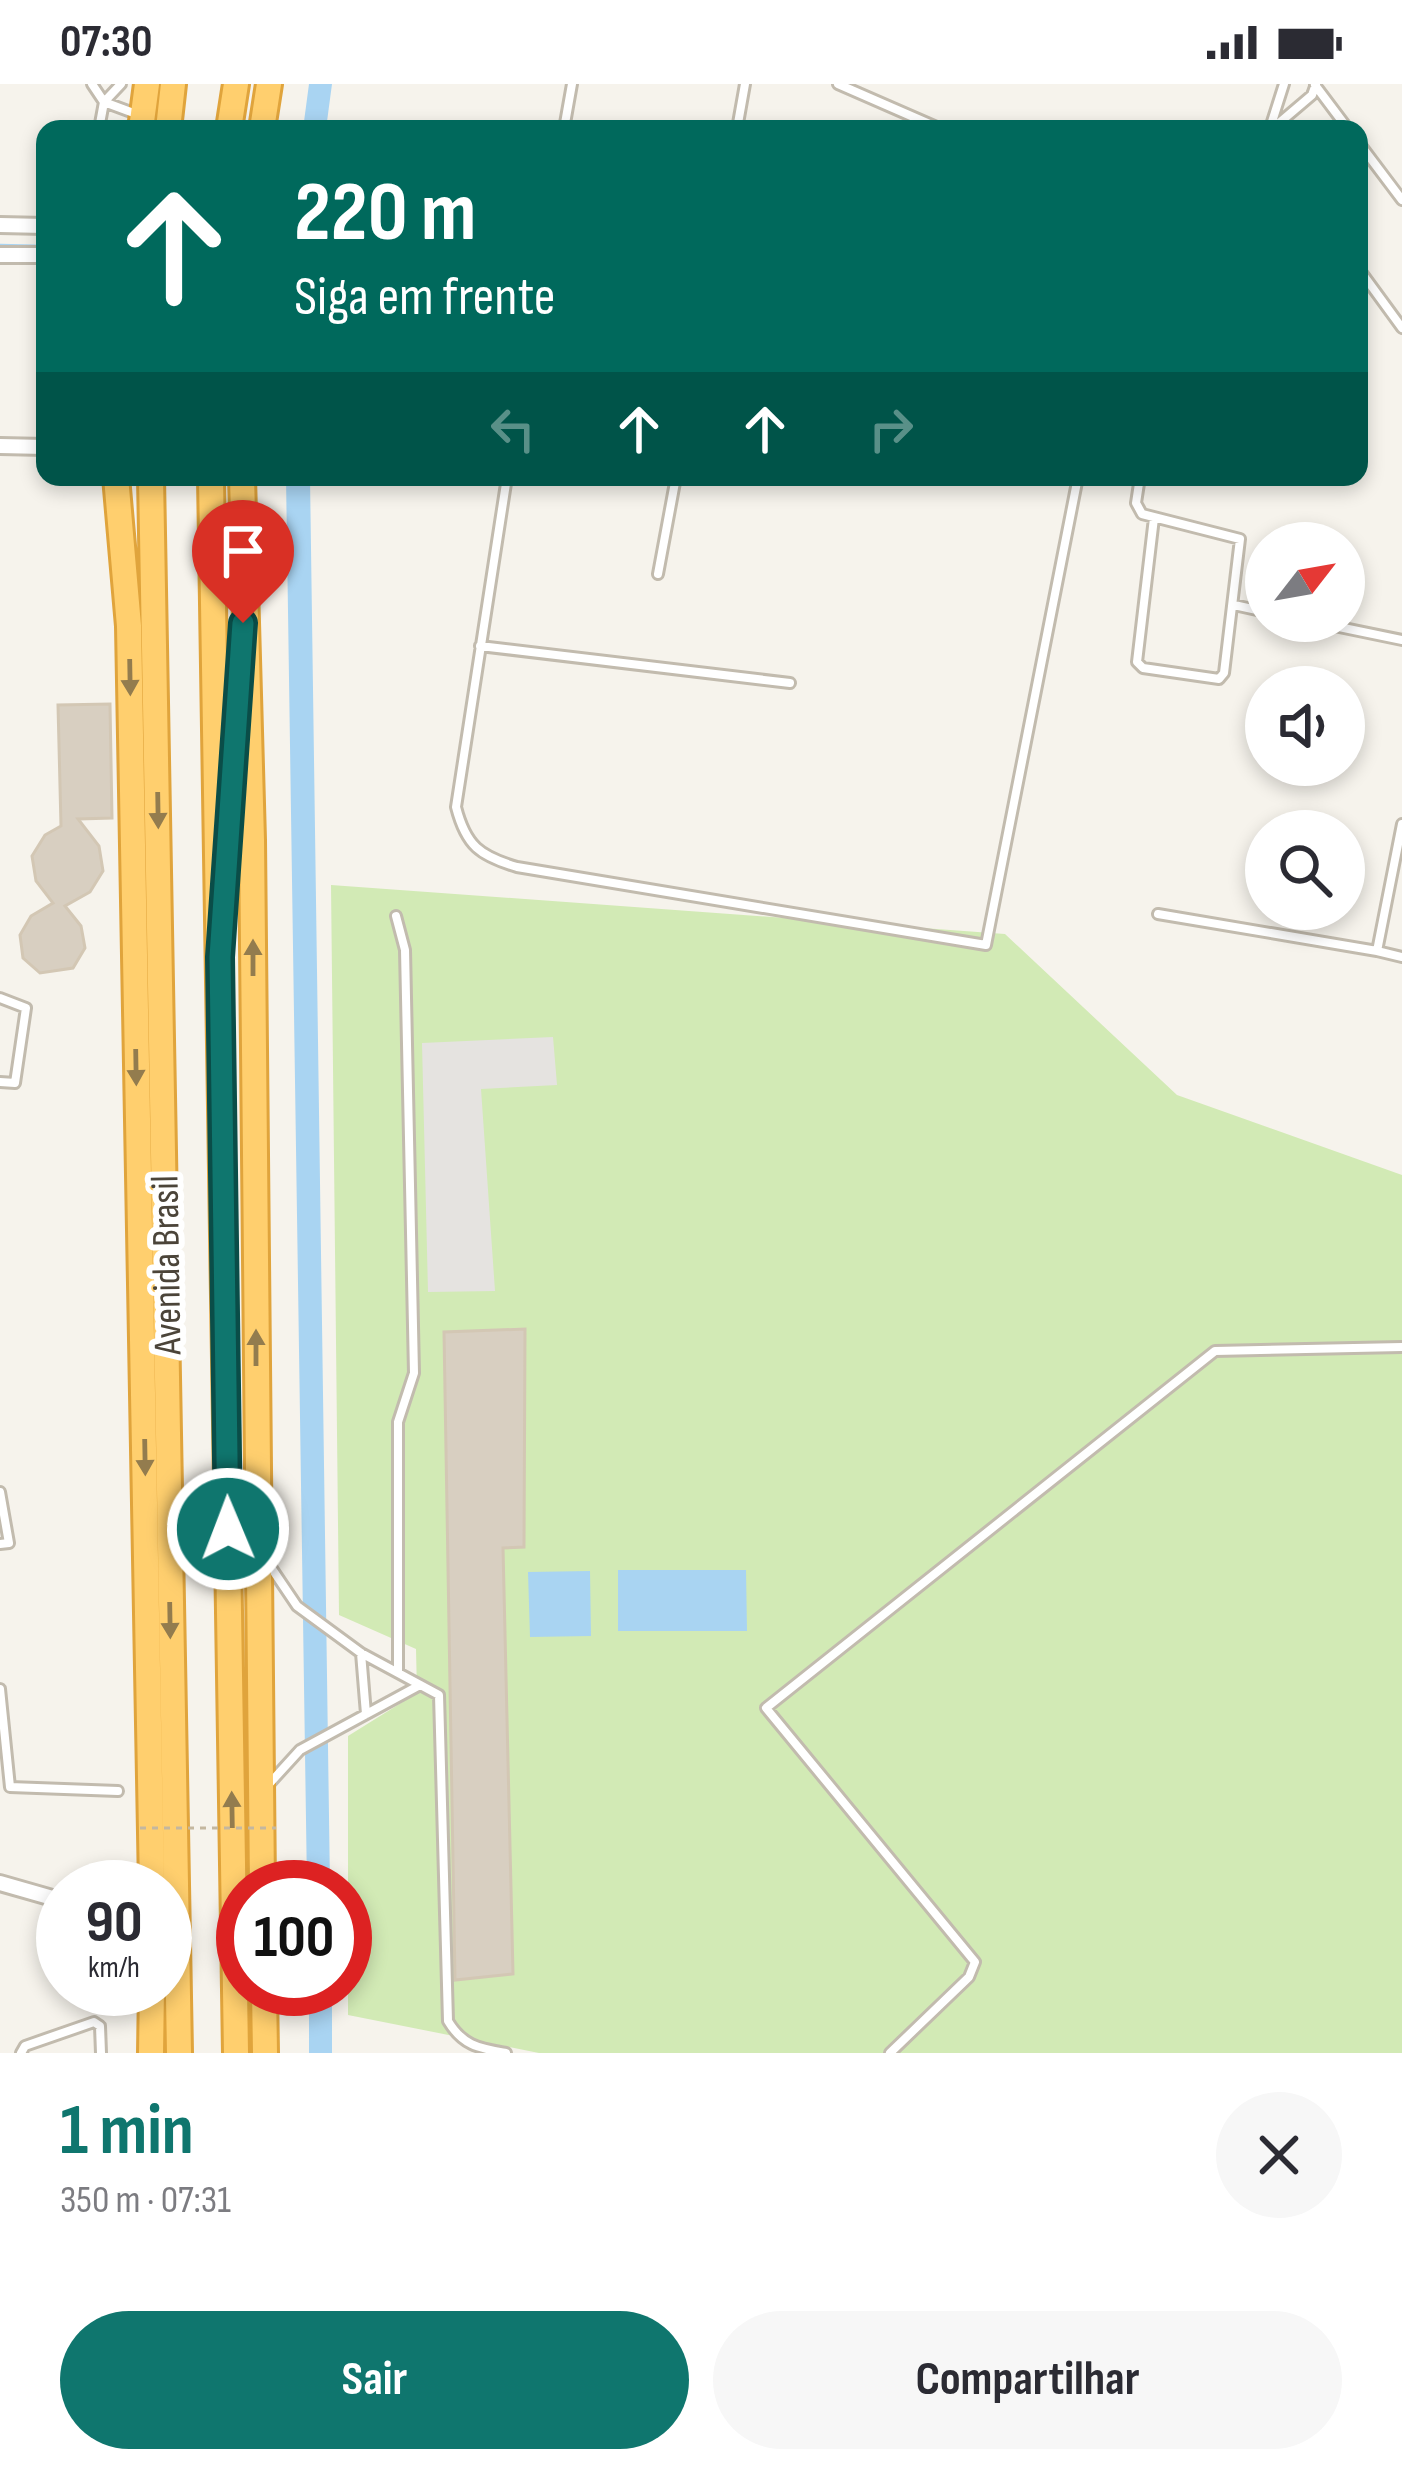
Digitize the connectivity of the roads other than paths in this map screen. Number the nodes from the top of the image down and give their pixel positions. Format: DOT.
graph roads {
  1 [pos="92,84"];
  2 [pos="121,84"];
  3 [pos="147,84"];
  4 [pos="173,84"];
  5 [pos="236,84"];
  6 [pos="269,84"];
  7 [pos="572,84"];
  8 [pos="745,84"];
  9 [pos="838,84"];
  10 [pos="1316,85"];
  11 [pos="1282,87"];
  12 [pos="104,102"];
  13 [pos="1296,109"];
  14 [pos="101,120"];
  15 [pos="137,120"];
  16 [pos="142,120"];
  17 [pos="169,120"];
  18 [pos="230,120"];
  19 [pos="263,120"];
  20 [pos="566,120"];
  21 [pos="739,120"];
  22 [pos="920,120"];
  23 [pos="1273,120"];
  24 [pos="1282,120"];
  25 [pos="1341,120"];
  26 [pos="1368,155"];
  27 [pos="1402,200"];
  28 [pos="0,225"];
  29 [pos="36,226"];
  30 [pos="0,255"];
  31 [pos="36,256"];
  32 [pos="1368,281"];
  33 [pos="1402,328"];
  34 [pos="0,446"];
  35 [pos="36,447"];
  36 [pos="117,486"];
  37 [pos="139,486"];
  38 [pos="151,486"];
  39 [pos="211,486"];
  40 [pos="242,486"];
  41 [pos="507,486"];
  42 [pos="674,486"];
  43 [pos="1076,486"];
  44 [pos="1139,486"];
  45 [pos="1154,518"];
  46 [pos="658,574"];
  47 [pos="1234,605"];
  48 [pos="1245,607"];
  49 [pos="243,623"];
  50 [pos="1365,632"];
  51 [pos="1402,640"];
  52 [pos="480,646"];
  53 [pos="155,651"];
  54 [pos="790,683"];
  55 [pos="1402,824"];
  56 [pos="1158,914"];
  57 [pos="396,916"];
  58 [pos="1377,951"];
  59 [pos="220,957"];
  60 [pos="1402,957"];
  61 [pos="0,998"];
  62 [pos="0,1082"];
  63 [pos="1402,1347"];
  64 [pos="0,1492"];
  65 [pos="0,1544"];
  66 [pos="258,1549"];
  67 [pos="361,1652"];
  68 [pos="398,1672"];
  69 [pos="421,1684"];
  70 [pos="0,1689"];
  71 [pos="366,1714"];
  72 [pos="118,1791"];
  73 [pos="260,1796"];
  74 [pos="152,1860"];
  75 [pos="261,1860"];
  76 [pos="0,1873"];
  77 [pos="0,1883"];
  78 [pos="28,1891"];
  79 [pos="36,1893"];
  80 [pos="152,2016"];
  81 [pos="264,2016"];
  82 [pos="58,2037"];
  83 [pos="177,2048"];
  84 [pos="21,2053"];
  85 [pos="61,2053"];
  86 [pos="101,2053"];
  87 [pos="152,2053"];
  88 [pos="236,2053"];
  89 [pos="265,2053"];
  90 [pos="506,2053"];
  91 [pos="890,2053"];
  1 -- 12 [label="lane"];
  2 -- 12 [label="lane"];
  3 -- 16 [label="highway"];
  4 -- 17 [label="highway"];
  5 -- 18 [label="highway"];
  6 -- 19 [label="highway"];
  7 -- 20 [label="lane"];
  8 -- 21 [label="lane"];
  9 -- 22 [label="lane"];
  10 -- 13 [label="lane"];
  10 -- 25 [label="lane"];
  11 -- 13 [label="lane"];
  11 -- 23 [label="lane"];
  12 -- 14 [label="lane"];
  12 -- 15 [label="lane"];
  13 -- 24 [label="lane"];
  26 -- 27 [label="lane"];
  28 -- 29 [label="street"];
  30 -- 31 [label="street"];
  32 -- 33 [label="lane"];
  34 -- 35 [label="street"];
  36 -- 74 [label="highway, Avenida Brasil, one-way"];
  37 -- 53 [label="highway"];
  38 -- 53 [label="highway, Avenida Brasil"];
  39 -- 59 [label="highway, Avenida Brasil"];
  40 -- 49 [label="highway"];
  41 -- 52 [label="lane"];
  42 -- 46 [label="lane"];
  43 -- 52 [label="lane"];
  44 -- 45 [label="lane"];
  45 -- 47 [label="lane"];
  45 -- 47 [label="lane"];
  47 -- 48 [label="lane"];
  49 -- 59 [label="highway"];
  66 -- 49 [label="highway, one-way"];
  50 -- 51 [label="lane"];
  52 -- 54 [label="lane"];
  53 -- 83 [label="highway, Avenida Brasil, one-way"];
  55 -- 58 [label="lane"];
  56 -- 58 [label="lane"];
  57 -- 68 [label="lane"];
  58 -- 60 [label="lane"];
  88 -- 59 [label="highway, Avenida Brasil, one-way"];
  61 -- 62 [label="lane"];
  63 -- 91 [label="lane"];
  64 -- 65 [label="lane"];
  66 -- 67 [label="lane"];
  66 -- 73 [label="highway"];
  67 -- 68 [label="lane"];
  67 -- 71 [label="lane"];
  68 -- 69 [label="lane"];
  69 -- 71 [label="lane"];
  69 -- 90 [label="lane"];
  70 -- 72 [label="lane"];
  71 -- 73 [label="lane"];
  73 -- 75 [label="highway"];
  76 -- 78 [label="street"];
  77 -- 78 [label="street"];
  78 -- 79 [label="street"];
  80 -- 87 [label="highway"];
  81 -- 89 [label="highway"];
  82 -- 84 [label="lane"];
  82 -- 85 [label="lane"];
  82 -- 86 [label="lane"];
}
